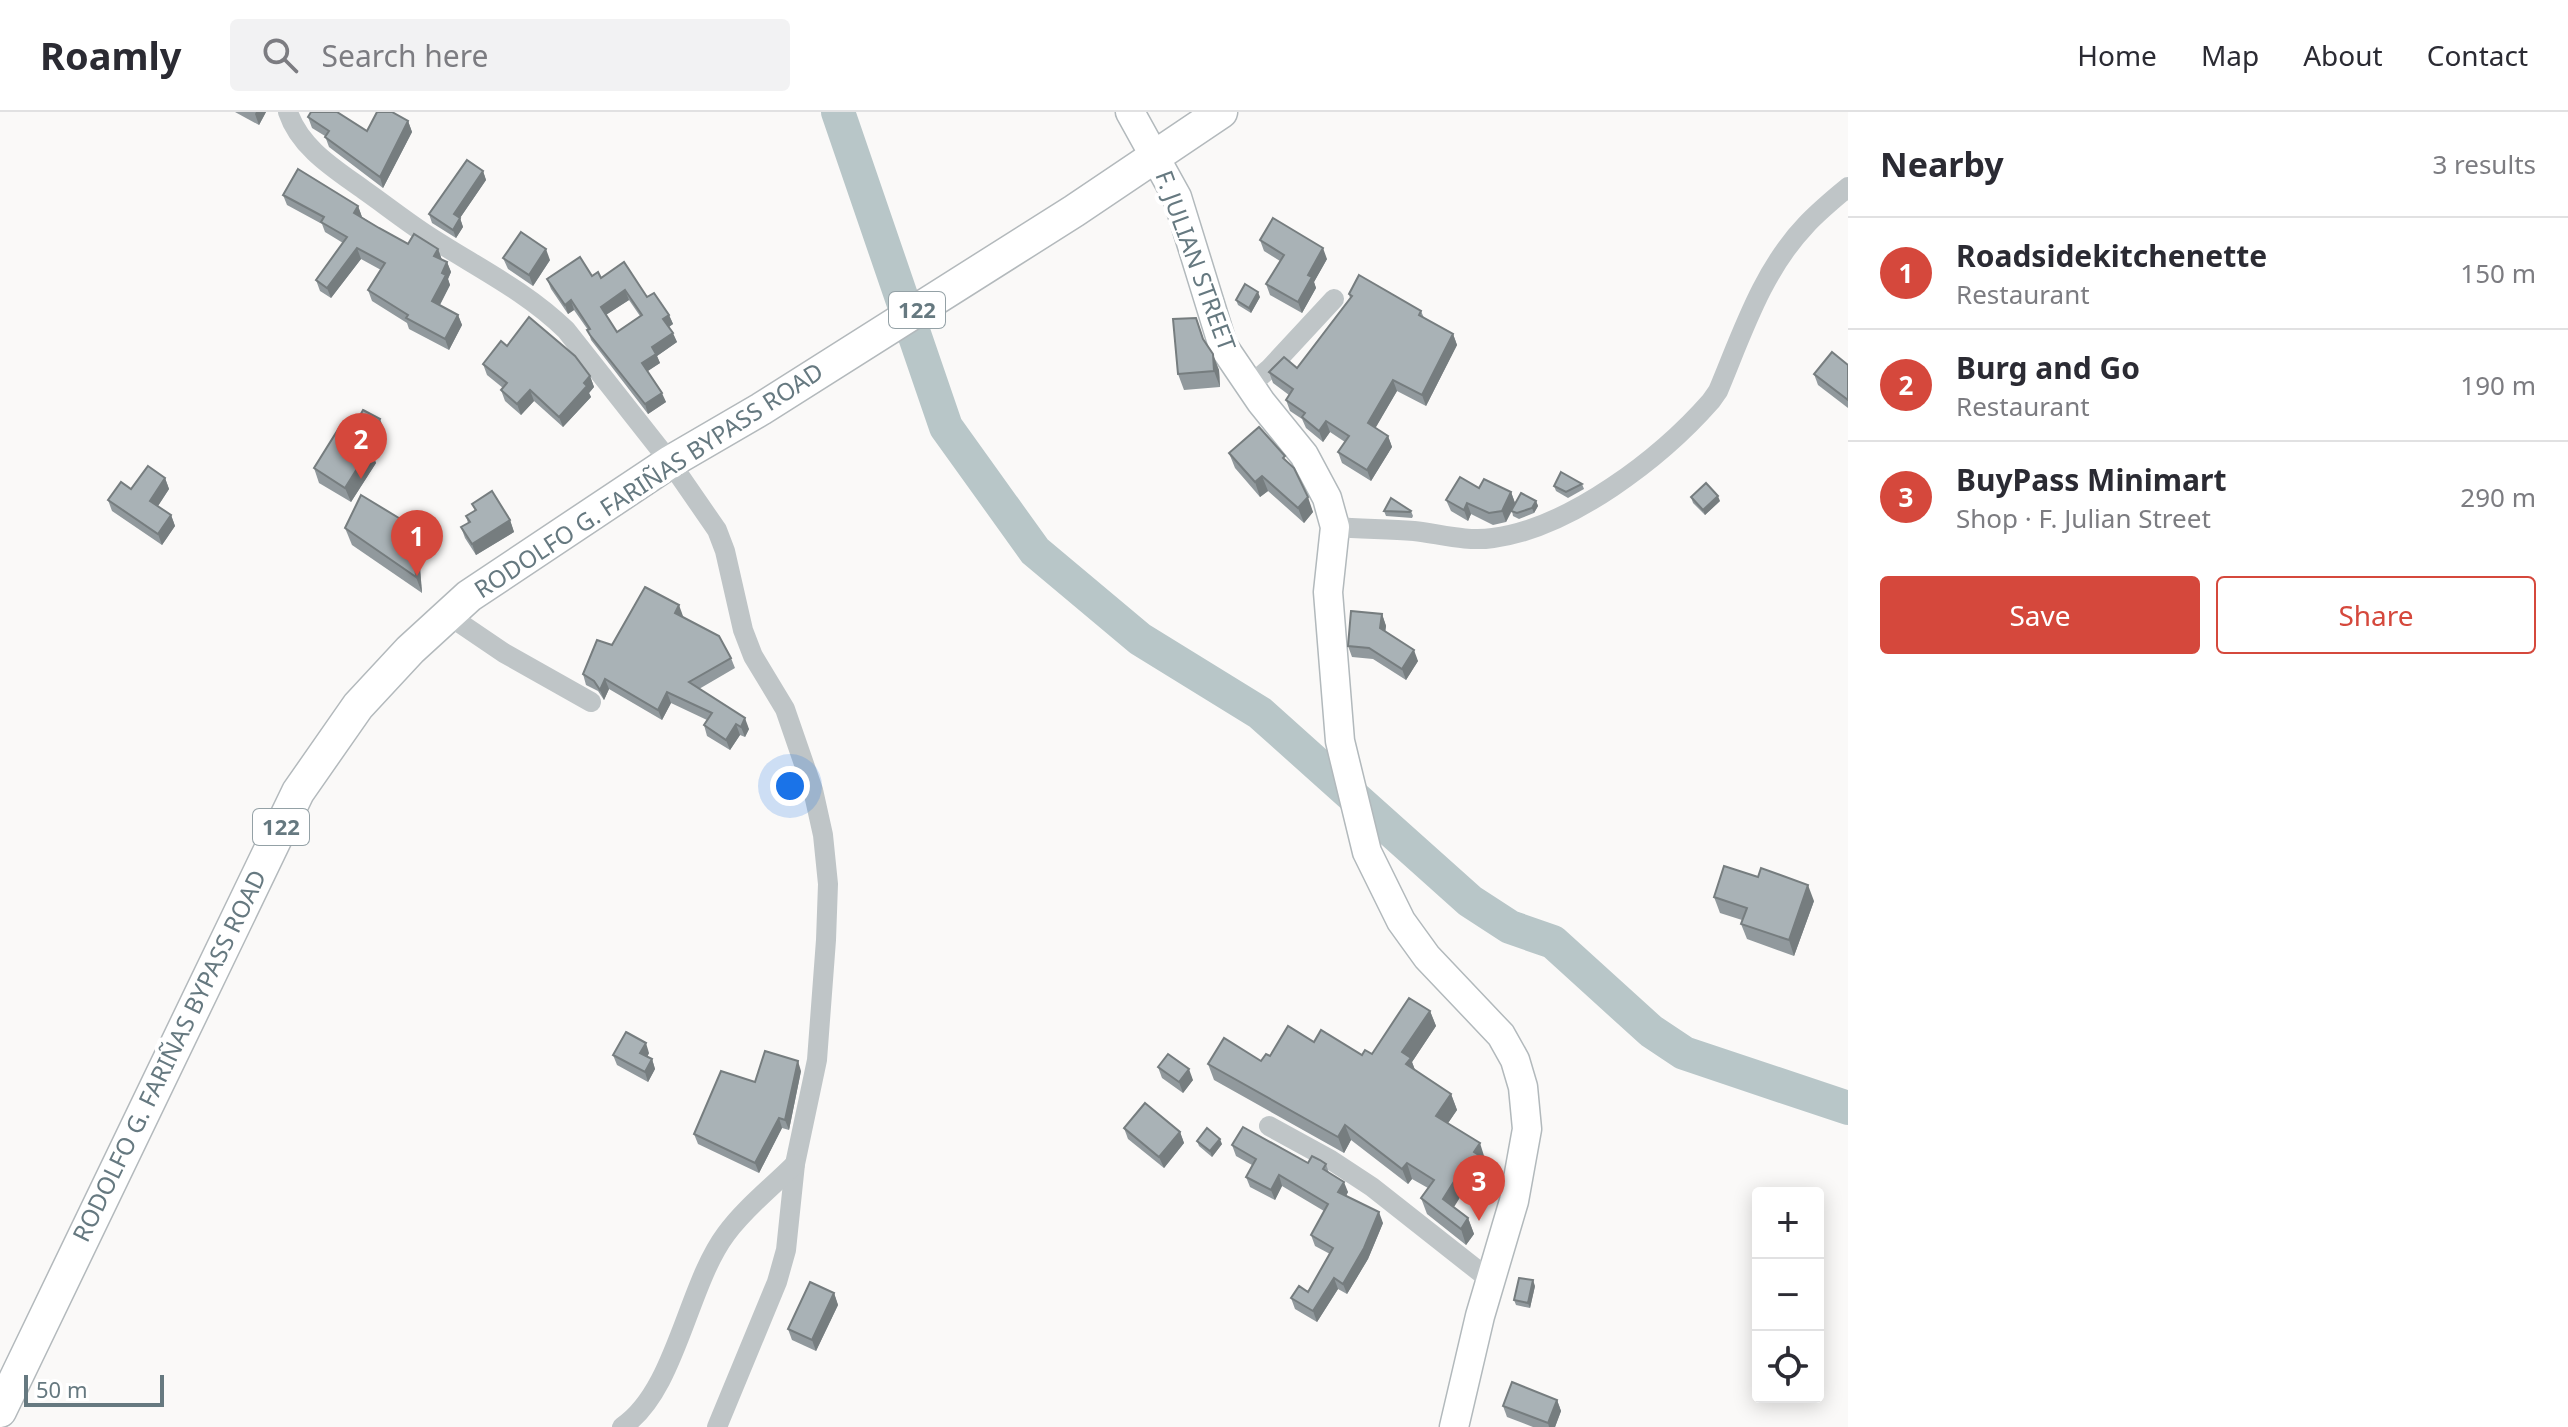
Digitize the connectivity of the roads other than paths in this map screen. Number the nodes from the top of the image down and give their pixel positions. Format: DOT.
graph roads {
  1 [pos="288,112"];
  2 [pos="1130,112"];
  3 [pos="1221,112"];
  4 [pos="1156,157"];
  5 [pos="1848,187"];
  6 [pos="1334,299"];
  7 [pos="1249,386"];
  8 [pos="670,462"];
  9 [pos="1335,527"];
  10 [pos="448,615"];
  11 [pos="591,702"];
  12 [pos="1269,1126"];
  13 [pos="795,1164"];
  14 [pos="1490,1280"];
  15 [pos="0,1411"];
  16 [pos="622,1427"];
  17 [pos="717,1427"];
  18 [pos="1454,1427"];
  1 -- 8 [label="street"];
  2 -- 4 [label="street, F. JULIAN STREET"];
  3 -- 4 [label="main road, RODOLFO G. FARIÑAS BYPASS ROAD / 122"];
  4 -- 7 [label="street, F. JULIAN STREET"];
  4 -- 8 [label="main road, RODOLFO G. FARIÑAS BYPASS ROAD / 122"];
  5 -- 9 [label="street"];
  6 -- 7 [label="street"];
  7 -- 9 [label="street, F. JULIAN STREET"];
  8 -- 10 [label="main road, RODOLFO G. FARIÑAS BYPASS ROAD / 122"];
  8 -- 13 [label="street"];
  9 -- 14 [label="street, F. JULIAN STREET"];
  10 -- 11 [label="street"];
  10 -- 15 [label="main road, RODOLFO G. FARIÑAS BYPASS ROAD / 122"];
  12 -- 14 [label="street"];
  13 -- 16 [label="street"];
  13 -- 17 [label="street"];
  14 -- 18 [label="street, F. JULIAN STREET"];
}
